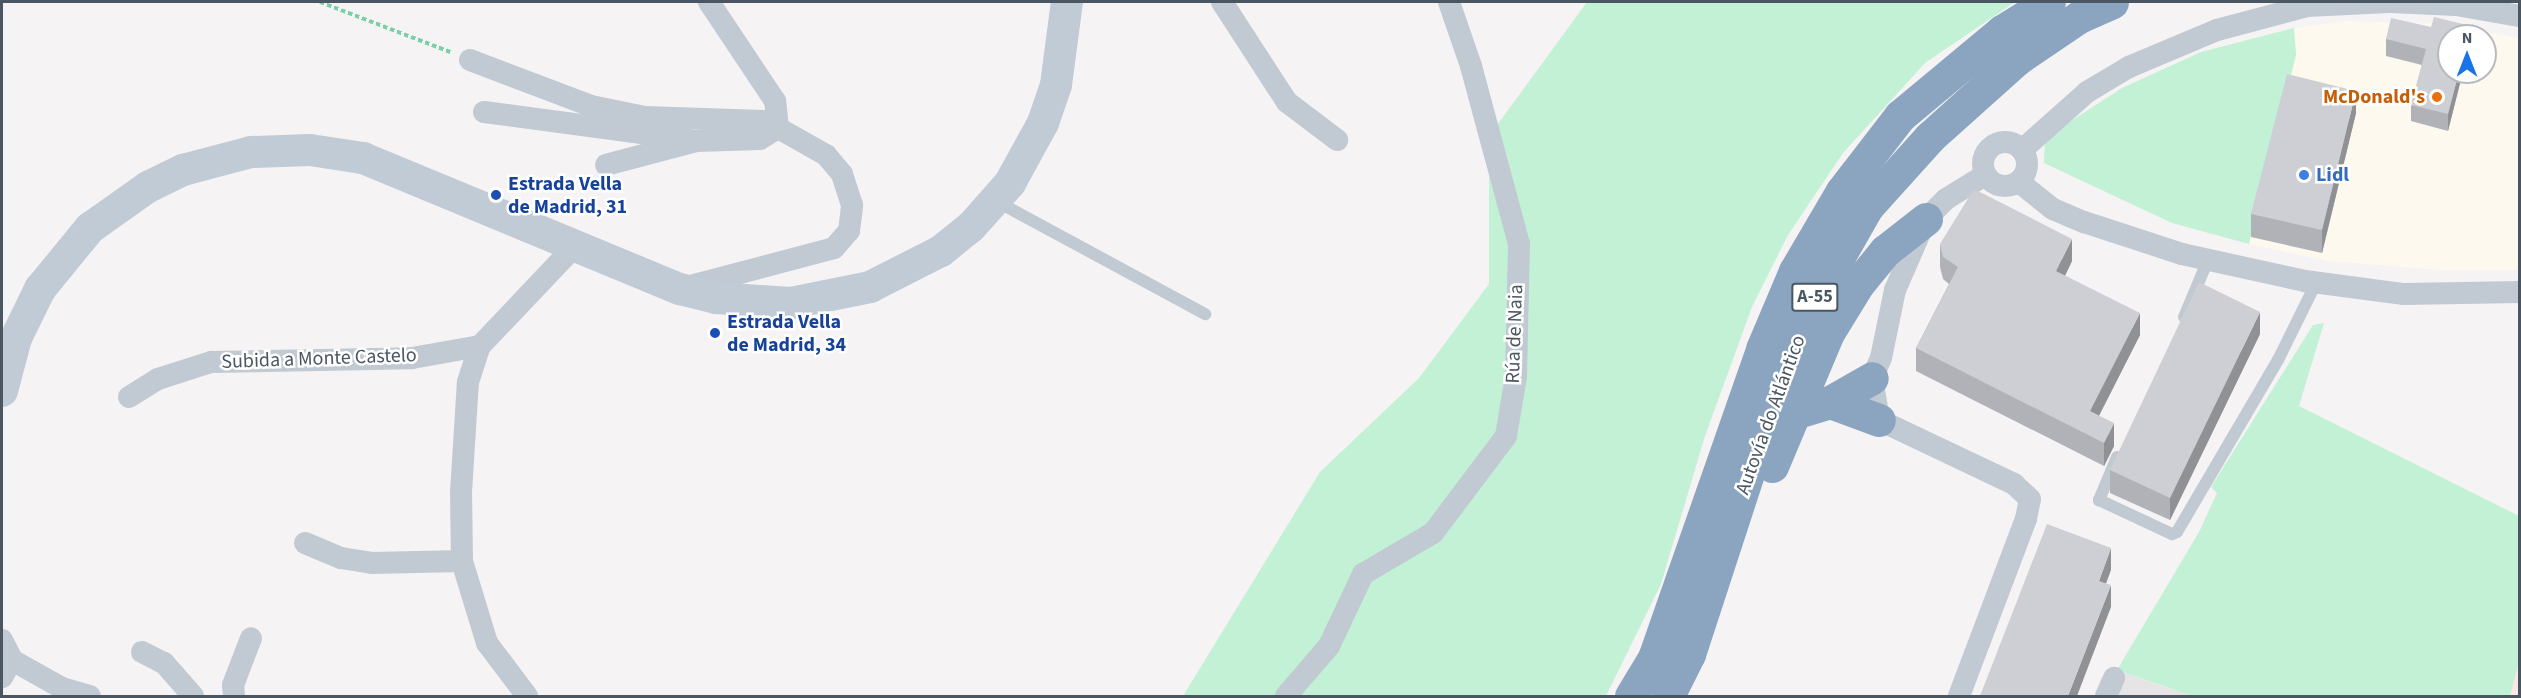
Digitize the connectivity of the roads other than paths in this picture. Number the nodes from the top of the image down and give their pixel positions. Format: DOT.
graph roads {
  1 [pos="710,2"];
  2 [pos="1067,2"];
  3 [pos="1222,2"];
  4 [pos="1449,2"];
  5 [pos="2049,2"];
  6 [pos="2112,2"];
  7 [pos="2390,2"];
  8 [pos="2520,16"];
  9 [pos="470,60"];
  10 [pos="484,112"];
  11 [pos="778,128"];
  12 [pos="1337,140"];
  13 [pos="696,141"];
  14 [pos="2022,150"];
  15 [pos="606,165"];
  16 [pos="1985,176"];
  17 [pos="2019,182"];
  18 [pos="995,201"];
  19 [pos="1926,219"];
  20 [pos="575,246"];
  21 [pos="2208,260"];
  22 [pos="2316,283"];
  23 [pos="680,289"];
  24 [pos="2520,292"];
  25 [pos="1205,314"];
  26 [pos="2177,330"];
  27 [pos="480,346"];
  28 [pos="1872,378"];
  29 [pos="2,391"];
  30 [pos="129,397"];
  31 [pos="1830,402"];
  32 [pos="1794,413"];
  33 [pos="1878,420"];
  34 [pos="2124,443"];
  35 [pos="305,543"];
  36 [pos="462,561"];
  37 [pos="251,638"];
  38 [pos="2,640"];
  39 [pos="142,652"];
  40 [pos="7,669"];
  41 [pos="62,692"];
  42 [pos="90,696"];
  43 [pos="193,696"];
  44 [pos="234,696"];
  45 [pos="526,696"];
  46 [pos="1286,696"];
  47 [pos="1631,696"];
  48 [pos="1668,696"];
  49 [pos="1689,696"];
  50 [pos="1959,696"];
  1 -- 11 [label="street"];
  2 -- 18 [label="main road"];
  3 -- 12 [label="street"];
  4 -- 46 [label="street, Rúa de Naia"];
  5 -- 47 [label="highway, Autovía do Atlántico / A-55"];
  6 -- 48 [label="highway, Autovía do Atlántico / A-55"];
  7 -- 8 [label="street"];
  7 -- 14 [label="street"];
  9 -- 11 [label="street"];
  10 -- 13 [label="street"];
  11 -- 13 [label="street"];
  11 -- 23 [label="street"];
  13 -- 15 [label="street"];
  14 -- 16 [label="street"];
  14 -- 17 [label="street"];
  16 -- 17 [label="street"];
  16 -- 19 [label="street"];
  17 -- 21 [label="street"];
  18 -- 23 [label="main road"];
  18 -- 25 [label="lane"];
  19 -- 28 [label="street"];
  19 -- 32 [label="highway"];
  20 -- 23 [label="main road"];
  20 -- 27 [label="street"];
  20 -- 29 [label="main road"];
  21 -- 22 [label="street"];
  21 -- 26 [label="lane"];
  22 -- 24 [label="street"];
  22 -- 34 [label="lane"];
  27 -- 30 [label="street, Subida a Monte Castelo"];
  27 -- 36 [label="street"];
  28 -- 31 [label="highway"];
  28 -- 33 [label="street"];
  31 -- 32 [label="highway"];
  31 -- 33 [label="highway"];
  32 -- 49 [label="highway"];
  33 -- 50 [label="street"];
  35 -- 36 [label="street"];
  36 -- 45 [label="street"];
  37 -- 44 [label="street"];
  38 -- 40 [label="street"];
  39 -- 43 [label="street"];
  40 -- 41 [label="street"];
  41 -- 42 [label="street"];
}
